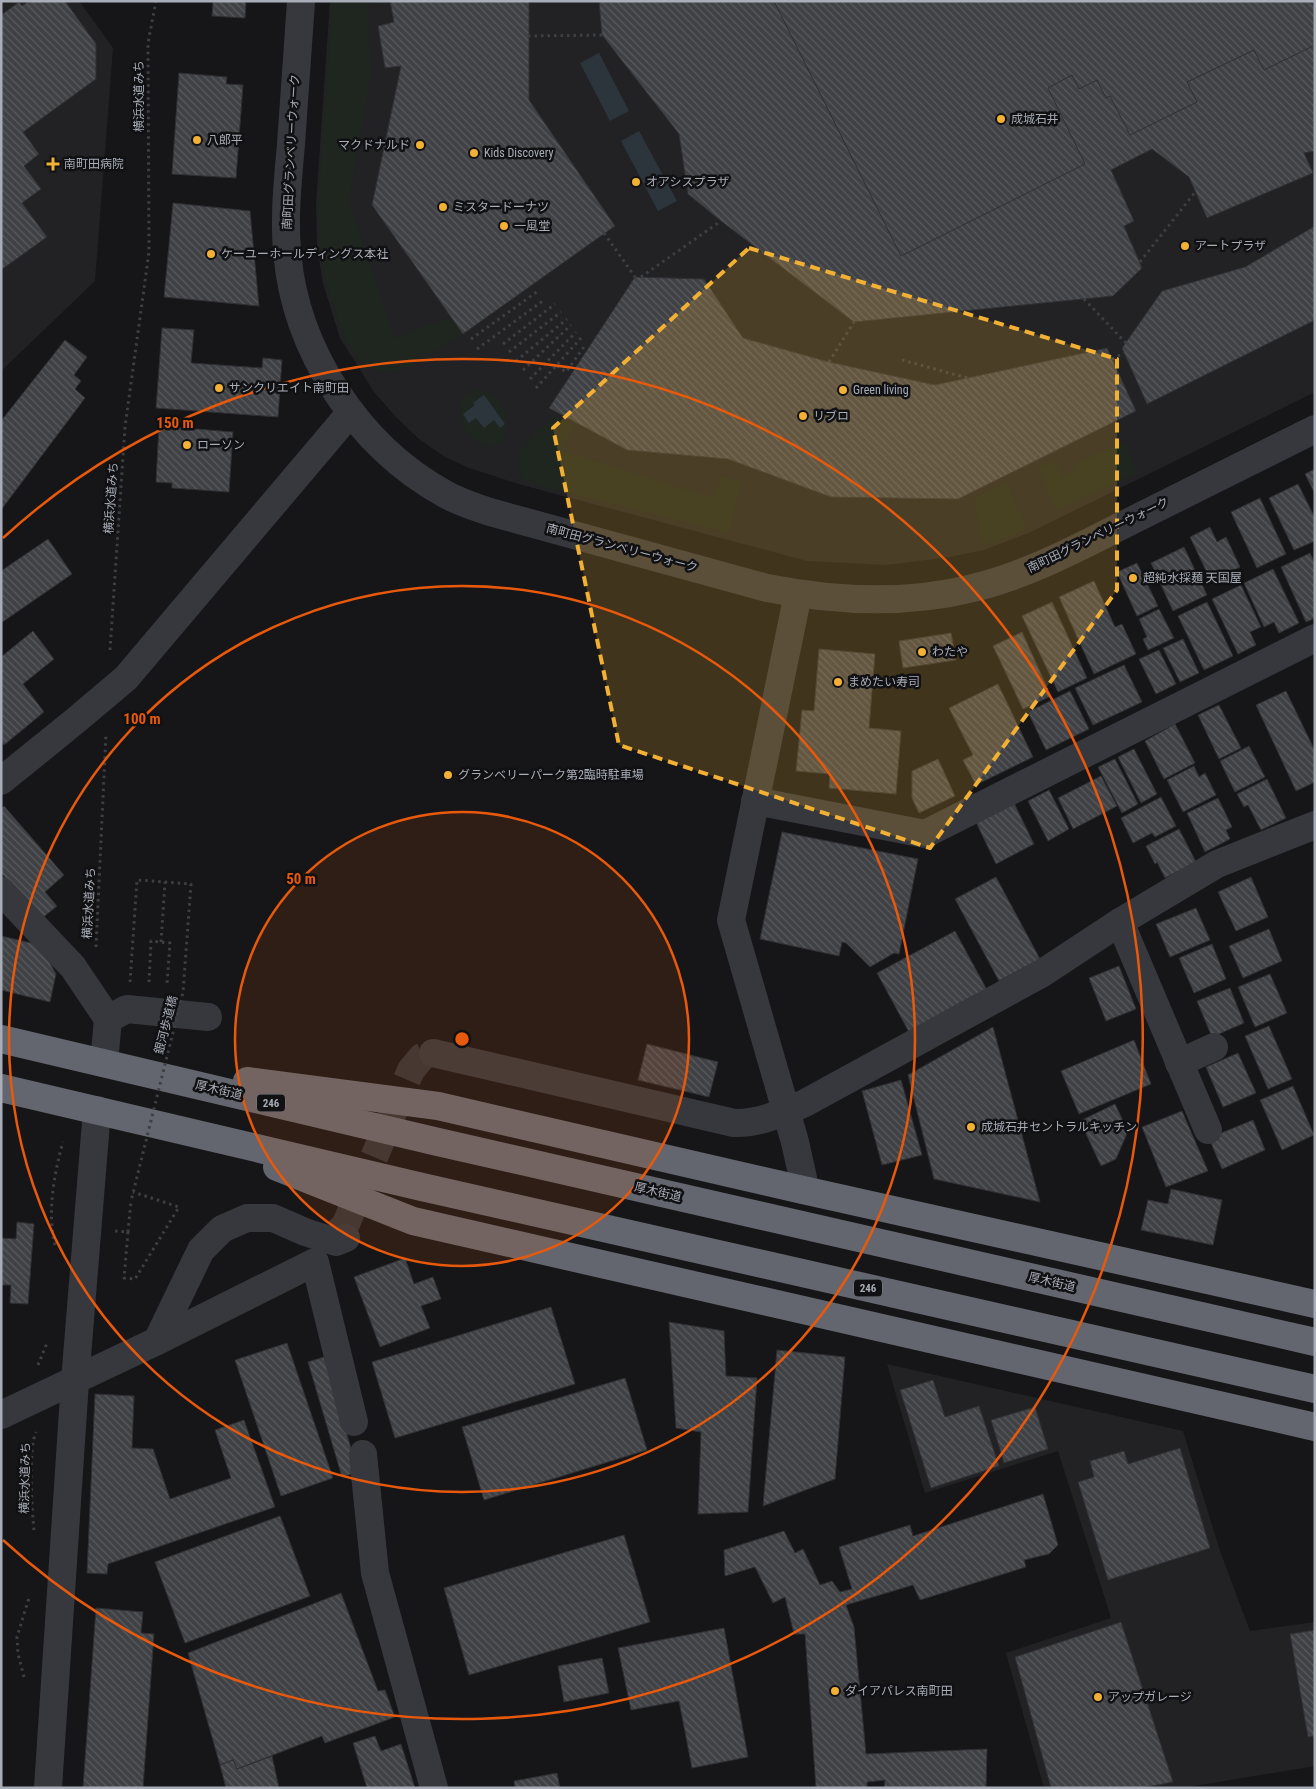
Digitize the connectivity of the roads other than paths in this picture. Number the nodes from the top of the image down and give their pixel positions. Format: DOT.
graph roads {
  1 [pos="301,1"];
  2 [pos="351,412"];
  3 [pos="1315,429"];
  4 [pos="798,594"];
  5 [pos="1315,638"];
  6 [pos="2,779"];
  7 [pos="755,801"];
  8 [pos="1315,825"];
  9 [pos="1,891"];
  10 [pos="1120,922"];
  11 [pos="208,1018"];
  12 [pos="108,1019"];
  13 [pos="1,1039"];
  14 [pos="1214,1047"];
  15 [pos="439,1056"];
  16 [pos="104,1063"];
  17 [pos="1179,1063"];
  18 [pos="1,1088"];
  19 [pos="97,1110"];
  20 [pos="786,1111"];
  21 [pos="1208,1130"];
  22 [pos="185,1131"];
  23 [pos="803,1190"];
  24 [pos="328,1242"];
  25 [pos="1315,1304"];
  26 [pos="157,1341"];
  27 [pos="1315,1342"];
  28 [pos="75,1381"];
  29 [pos="1315,1389"];
  30 [pos="1,1415"];
  31 [pos="354,1422"];
  32 [pos="1315,1427"];
  33 [pos="363,1454"];
  34 [pos="48,1788"];
  35 [pos="434,1788"];
  1 -- 2 [label="street, 南町田グランベリーウォーク"];
  2 -- 4 [label="street, 南町田グランベリーウォーク"];
  2 -- 6 [label="street"];
  3 -- 4 [label="street, 南町田グランベリーウォーク"];
  4 -- 7 [label="street"];
  5 -- 7 [label="street"];
  7 -- 20 [label="street"];
  8 -- 10 [label="street"];
  9 -- 12 [label="street"];
  10 -- 17 [label="street"];
  10 -- 20 [label="street"];
  11 -- 12 [label="street"];
  12 -- 16 [label="street"];
  13 -- 16 [label="highway, 厚木街道 / 246"];
  14 -- 17 [label="street"];
  15 -- 20 [label="street"];
  16 -- 23 [label="highway"];
  16 -- 27 [label="highway, 厚木街道 / 246"];
  17 -- 21 [label="street"];
  18 -- 19 [label="highway, 246"];
  19 -- 22 [label="highway, 246"];
  19 -- 28 [label="street"];
  20 -- 23 [label="street"];
  22 -- 29 [label="highway, 246"];
  22 -- 32 [label="highway"];
  23 -- 25 [label="highway"];
  24 -- 26 [label="street"];
  24 -- 26 [label="street"];
  24 -- 31 [label="street"];
  26 -- 28 [label="street"];
  28 -- 30 [label="street"];
  28 -- 34 [label="street"];
  33 -- 35 [label="street"];
}
